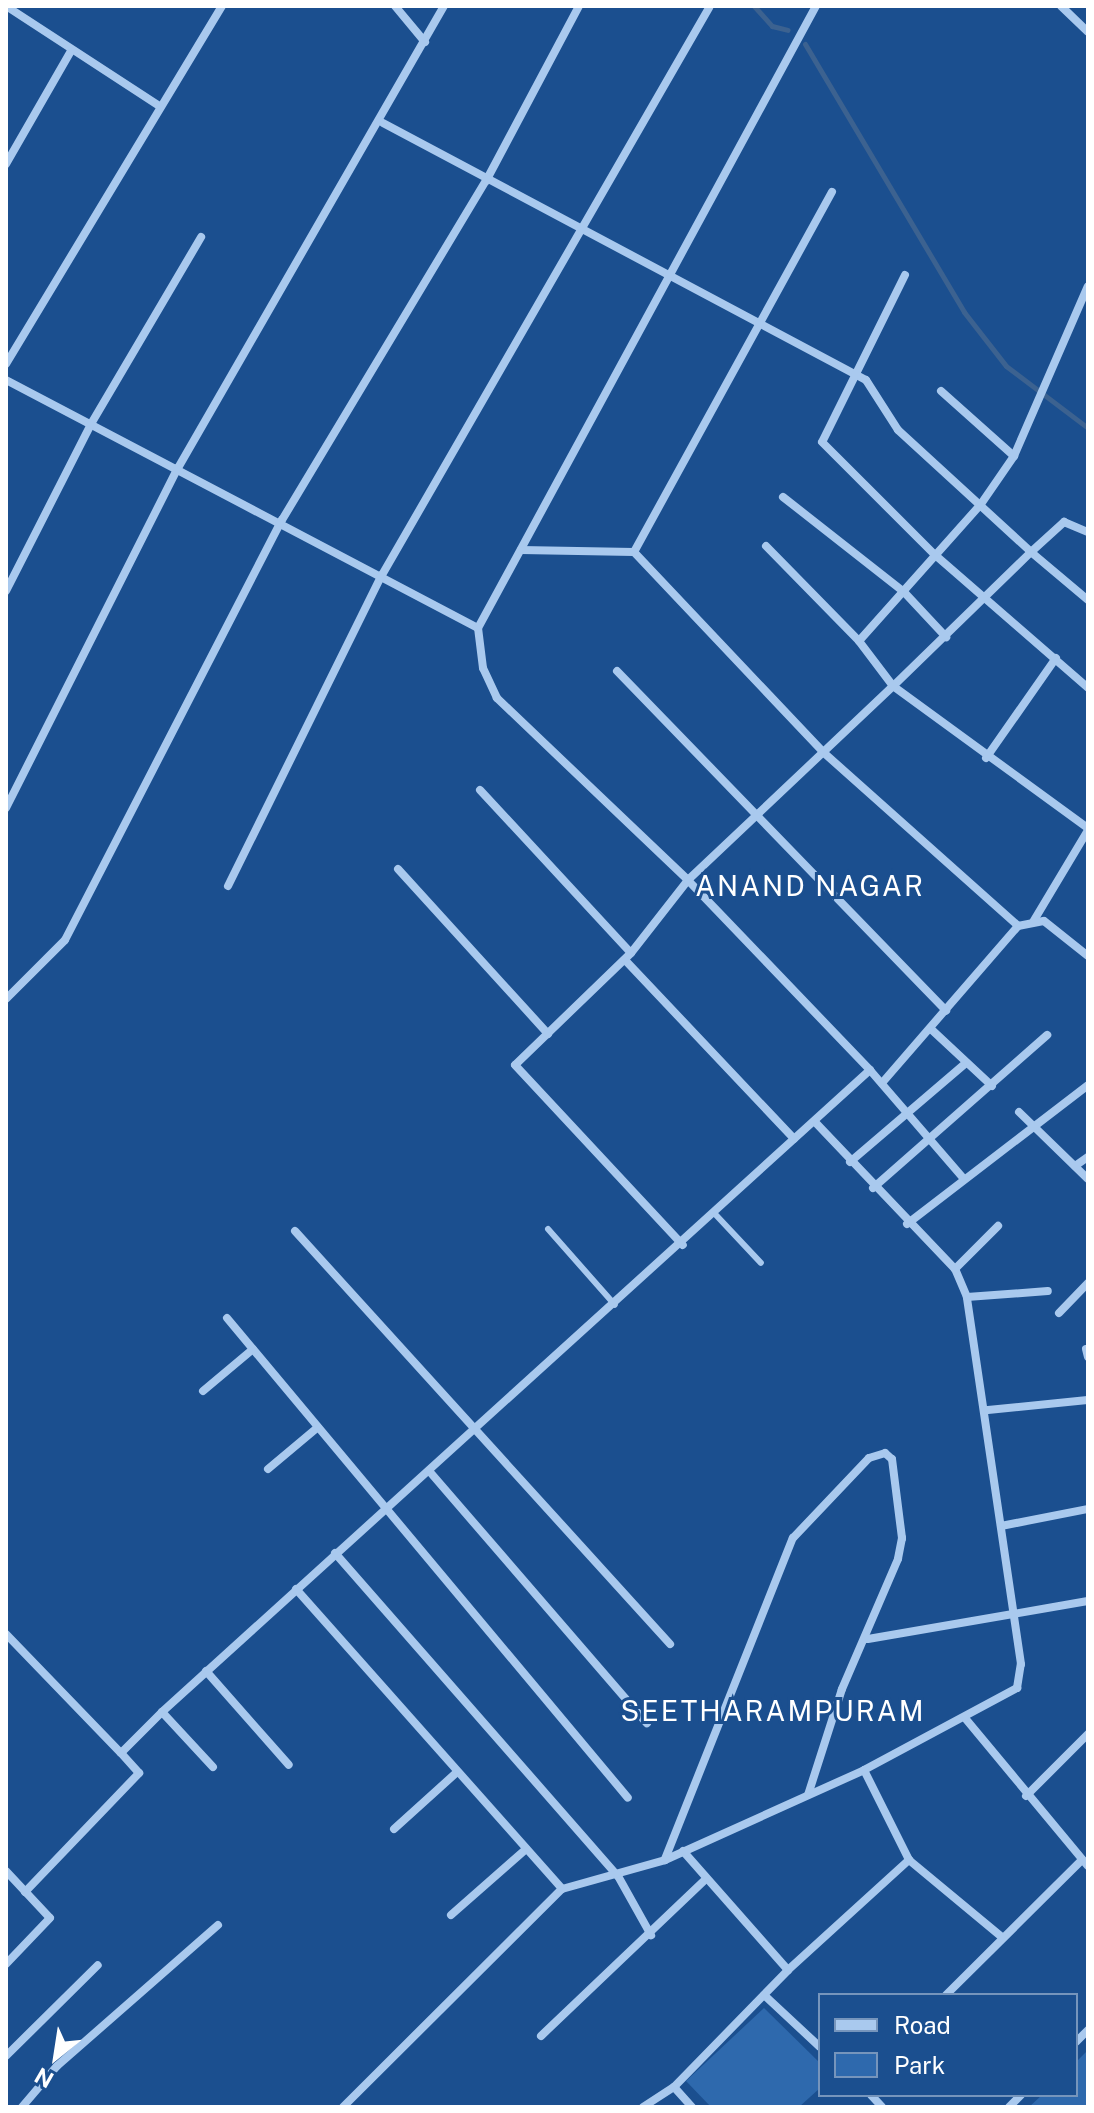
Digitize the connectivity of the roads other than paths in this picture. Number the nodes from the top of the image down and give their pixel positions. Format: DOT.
graph roads {
  1 [pos="6,6"];
  2 [pos="222,6"];
  3 [pos="395,6"];
  4 [pos="444,6"];
  5 [pos="579,6"];
  6 [pos="816,6"];
  7 [pos="1061,6"];
  8 [pos="709,8"];
  9 [pos="1088,32"];
  10 [pos="425,42"];
  11 [pos="71,51"];
  12 [pos="158,105"];
  13 [pos="383,123"];
  14 [pos="6,164"];
  15 [pos="486,181"];
  16 [pos="832,192"];
  17 [pos="584,231"];
  18 [pos="201,237"];
  19 [pos="905,275"];
  20 [pos="672,279"];
  21 [pos="1088,286"];
  22 [pos="760,325"];
  23 [pos="6,364"];
  24 [pos="856,375"];
  25 [pos="6,380"];
  26 [pos="941,391"];
  27 [pos="91,424"];
  28 [pos="1014,456"];
  29 [pos="178,468"];
  30 [pos="783,497"];
  31 [pos="981,504"];
  32 [pos="282,520"];
  33 [pos="1087,531"];
  34 [pos="766,546"];
  35 [pos="521,550"];
  36 [pos="634,552"];
  37 [pos="1031,552"];
  38 [pos="934,554"];
  39 [pos="382,575"];
  40 [pos="6,591"];
  41 [pos="904,592"];
  42 [pos="988,598"];
  43 [pos="1088,600"];
  44 [pos="478,628"];
  45 [pos="946,637"];
  46 [pos="859,641"];
  47 [pos="1056,658"];
  48 [pos="617,671"];
  49 [pos="893,686"];
  50 [pos="1088,688"];
  51 [pos="823,752"];
  52 [pos="986,758"];
  53 [pos="480,790"];
  54 [pos="6,808"];
  55 [pos="752,818"];
  56 [pos="1088,829"];
  57 [pos="398,869"];
  58 [pos="688,880"];
  59 [pos="228,886"];
  60 [pos="1033,922"];
  61 [pos="1018,926"];
  62 [pos="628,956"];
  63 [pos="1088,956"];
  64 [pos="6,999"];
  65 [pos="946,1011"];
  66 [pos="932,1030"];
  67 [pos="548,1034"];
  68 [pos="1047,1035"];
  69 [pos="966,1063"];
  70 [pos="870,1070"];
  71 [pos="882,1083"];
  72 [pos="1088,1085"];
  73 [pos="992,1086"];
  74 [pos="1019,1112"];
  75 [pos="908,1113"];
  76 [pos="814,1121"];
  77 [pos="1034,1129"];
  78 [pos="794,1139"];
  79 [pos="932,1141"];
  80 [pos="1088,1157"];
  81 [pos="850,1162"];
  82 [pos="1075,1166"];
  83 [pos="964,1179"];
  84 [pos="1088,1179"];
  85 [pos="873,1188"];
  86 [pos="715,1214"];
  87 [pos="907,1224"];
  88 [pos="998,1226"];
  89 [pos="548,1229"];
  90 [pos="295,1231"];
  91 [pos="683,1245"];
  92 [pos="761,1263"];
  93 [pos="955,1269"];
  94 [pos="1088,1283"];
  95 [pos="1048,1291"];
  96 [pos="967,1297"];
  97 [pos="615,1306"];
  98 [pos="1059,1313"];
  99 [pos="227,1318"];
  100 [pos="253,1349"];
  101 [pos="203,1391"];
  102 [pos="1088,1400"];
  103 [pos="988,1410"];
  104 [pos="318,1427"];
  105 [pos="475,1431"];
  106 [pos="268,1469"];
  107 [pos="430,1472"];
  108 [pos="1088,1509"];
  109 [pos="387,1511"];
  110 [pos="1001,1526"];
  111 [pos="335,1553"];
  112 [pos="296,1589"];
  113 [pos="1088,1601"];
  114 [pos="1012,1613"];
  115 [pos="6,1634"];
  116 [pos="868,1639"];
  117 [pos="670,1644"];
  118 [pos="206,1671"];
  119 [pos="162,1712"];
  120 [pos="965,1718"];
  121 [pos="647,1723"];
  122 [pos="1088,1734"];
  123 [pos="121,1753"];
  124 [pos="289,1765"];
  125 [pos="213,1767"];
  126 [pos="864,1770"];
  127 [pos="457,1772"];
  128 [pos="808,1795"];
  129 [pos="1026,1796"];
  130 [pos="628,1798"];
  131 [pos="394,1829"];
  132 [pos="526,1849"];
  133 [pos="683,1851"];
  134 [pos="665,1860"];
  135 [pos="909,1860"];
  136 [pos="1085,1863"];
  137 [pos="6,1871"];
  138 [pos="618,1876"];
  139 [pos="705,1880"];
  140 [pos="562,1889"];
  141 [pos="25,1892"];
  142 [pos="451,1915"];
  143 [pos="218,1925"];
  144 [pos="651,1935"];
  145 [pos="1003,1938"];
  146 [pos="6,1964"];
  147 [pos="98,1965"];
  148 [pos="788,1970"];
  149 [pos="948,1993"];
  150 [pos="764,1995"];
  151 [pos="541,2036"];
  152 [pos="818,2045"];
  153 [pos="6,2056"];
  154 [pos="674,2087"];
  155 [pos="22,2107"];
  156 [pos="343,2107"];
  157 [pos="643,2107"];
  158 [pos="692,2107"];
  1 -- 11 [label="street"];
  2 -- 12 [label="street"];
  3 -- 10 [label="street"];
  4 -- 10 [label="street"];
  5 -- 15 [label="street"];
  6 -- 20 [label="street"];
  7 -- 9 [label="street"];
  8 -- 17 [label="street"];
  10 -- 13 [label="street"];
  11 -- 12 [label="street"];
  11 -- 14 [label="street"];
  12 -- 23 [label="street"];
  13 -- 15 [label="street"];
  13 -- 29 [label="street"];
  15 -- 17 [label="street"];
  15 -- 32 [label="street"];
  16 -- 22 [label="street"];
  17 -- 20 [label="street"];
  17 -- 39 [label="street"];
  18 -- 27 [label="street"];
  19 -- 24 [label="street"];
  20 -- 22 [label="street"];
  20 -- 35 [label="street"];
  21 -- 28 [label="street"];
  22 -- 24 [label="street"];
  22 -- 36 [label="street"];
  24 -- 31 [label="street"];
  24 -- 38 [label="street"];
  25 -- 27 [label="street"];
  26 -- 28 [label="street"];
  27 -- 29 [label="street"];
  27 -- 40 [label="street"];
  28 -- 31 [label="street"];
  29 -- 32 [label="street"];
  29 -- 54 [label="street"];
  30 -- 41 [label="street"];
  31 -- 37 [label="street"];
  31 -- 38 [label="street"];
  32 -- 39 [label="street"];
  32 -- 64 [label="street"];
  33 -- 37 [label="street"];
  34 -- 46 [label="street"];
  35 -- 36 [label="street"];
  35 -- 44 [label="street"];
  36 -- 51 [label="street"];
  37 -- 42 [label="street"];
  37 -- 43 [label="street"];
  38 -- 41 [label="street"];
  38 -- 42 [label="street"];
  39 -- 44 [label="street"];
  39 -- 59 [label="street"];
  41 -- 45 [label="street"];
  41 -- 46 [label="street"];
  42 -- 45 [label="street"];
  42 -- 47 [label="street"];
  44 -- 58 [label="street"];
  45 -- 49 [label="street"];
  46 -- 49 [label="street"];
  47 -- 50 [label="street"];
  47 -- 52 [label="street"];
  48 -- 55 [label="street"];
  49 -- 51 [label="street"];
  49 -- 52 [label="street"];
  51 -- 55 [label="street"];
  51 -- 61 [label="street"];
  52 -- 56 [label="street"];
  53 -- 62 [label="street"];
  55 -- 58 [label="street"];
  55 -- 65 [label="street"];
  56 -- 60 [label="street"];
  57 -- 67 [label="street"];
  58 -- 62 [label="street"];
  58 -- 70 [label="street"];
  60 -- 61 [label="street"];
  60 -- 63 [label="street"];
  61 -- 65 [label="street"];
  62 -- 67 [label="street"];
  62 -- 78 [label="street"];
  65 -- 66 [label="street"];
  66 -- 69 [label="street"];
  66 -- 71 [label="street"];
  67 -- 91 [label="street"];
  68 -- 73 [label="street"];
  69 -- 73 [label="street"];
  69 -- 75 [label="street"];
  70 -- 71 [label="street"];
  70 -- 76 [label="street"];
  71 -- 75 [label="street"];
  72 -- 77 [label="street"];
  73 -- 79 [label="street"];
  74 -- 77 [label="street"];
  75 -- 79 [label="street"];
  75 -- 81 [label="street"];
  76 -- 78 [label="street"];
  76 -- 81 [label="street"];
  77 -- 82 [label="street"];
  77 -- 83 [label="street"];
  78 -- 86 [label="street"];
  79 -- 83 [label="street"];
  79 -- 85 [label="street"];
  80 -- 82 [label="street"];
  81 -- 85 [label="street"];
  82 -- 84 [label="street"];
  83 -- 87 [label="street"];
  85 -- 87 [label="street"];
  86 -- 91 [label="street"];
  86 -- 92 [label="lane"];
  87 -- 93 [label="street"];
  88 -- 93 [label="street"];
  89 -- 97 [label="lane"];
  90 -- 105 [label="street"];
  91 -- 97 [label="street"];
  93 -- 96 [label="street"];
  94 -- 98 [label="street"];
  95 -- 96 [label="street"];
  96 -- 103 [label="street"];
  97 -- 105 [label="street"];
  99 -- 100 [label="street"];
  100 -- 101 [label="street"];
  100 -- 104 [label="street"];
  102 -- 103 [label="street"];
  103 -- 110 [label="street"];
  104 -- 106 [label="street"];
  104 -- 109 [label="street"];
  105 -- 107 [label="street"];
  105 -- 117 [label="street"];
  107 -- 109 [label="street"];
  107 -- 121 [label="street"];
  108 -- 110 [label="street"];
  109 -- 111 [label="street"];
  109 -- 130 [label="street"];
  110 -- 114 [label="street"];
  111 -- 112 [label="street"];
  111 -- 138 [label="street"];
  112 -- 118 [label="street"];
  112 -- 127 [label="street"];
  113 -- 114 [label="street"];
  114 -- 116 [label="street"];
  114 -- 120 [label="street"];
  115 -- 123 [label="street"];
  116 -- 128 [label="street"];
  116 -- 134 [label="street"];
  118 -- 119 [label="street"];
  118 -- 124 [label="street"];
  119 -- 123 [label="street"];
  119 -- 125 [label="street"];
  120 -- 126 [label="street"];
  120 -- 129 [label="street"];
  122 -- 129 [label="street"];
  123 -- 141 [label="street"];
  126 -- 128 [label="street"];
  126 -- 135 [label="street"];
  127 -- 131 [label="street"];
  127 -- 132 [label="street"];
  128 -- 133 [label="street"];
  129 -- 136 [label="street"];
  132 -- 140 [label="street"];
  132 -- 142 [label="street"];
  133 -- 134 [label="street"];
  133 -- 139 [label="street"];
  134 -- 138 [label="street"];
  135 -- 145 [label="street"];
  135 -- 148 [label="street"];
  136 -- 145 [label="street"];
  137 -- 141 [label="street"];
  138 -- 140 [label="street"];
  138 -- 144 [label="street"];
  139 -- 144 [label="street"];
  139 -- 148 [label="street"];
  140 -- 156 [label="street"];
  141 -- 146 [label="street"];
  143 -- 155 [label="street"];
  144 -- 151 [label="street"];
  145 -- 149 [label="street"];
  147 -- 153 [label="street"];
  148 -- 150 [label="street"];
  150 -- 152 [label="street"];
  150 -- 154 [label="street"];
  154 -- 157 [label="street"];
  154 -- 158 [label="street"];
}
